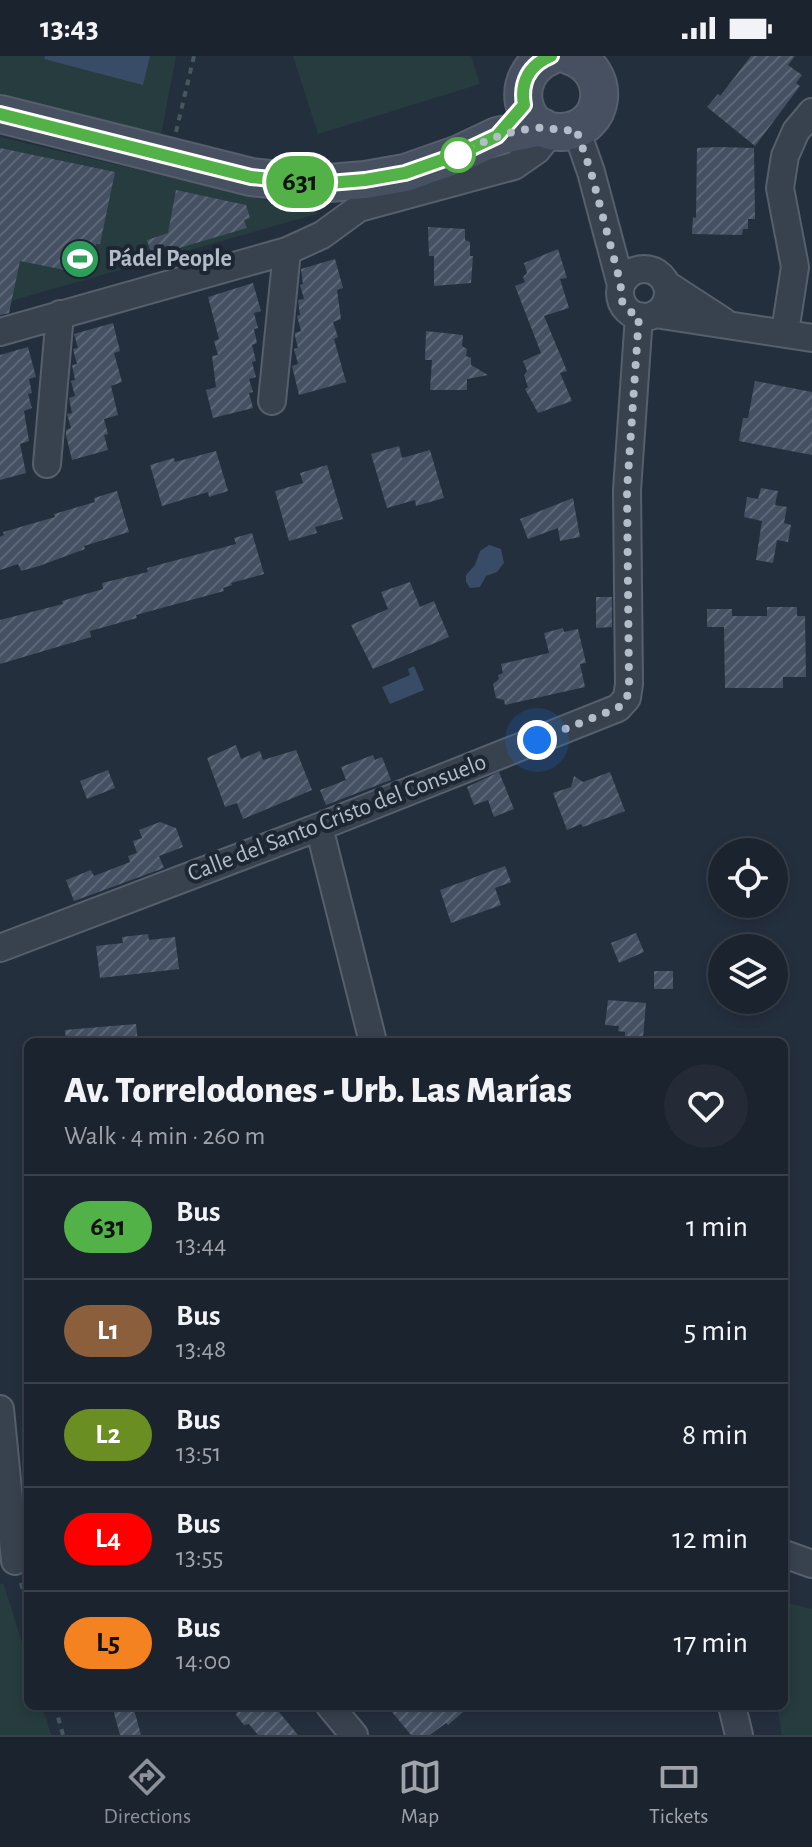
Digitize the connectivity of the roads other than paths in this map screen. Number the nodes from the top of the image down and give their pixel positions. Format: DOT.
graph roads {
  1 [pos="570,60"];
  2 [pos="812,112"];
  3 [pos="0,114"];
  4 [pos="548,123"];
  5 [pos="604,219"];
  6 [pos="287,251"];
  7 [pos="656,276"];
  8 [pos="621,285"];
  9 [pos="60,314"];
  10 [pos="647,315"];
  11 [pos="730,325"];
  12 [pos="0,332"];
  13 [pos="785,332"];
  14 [pos="812,338"];
  15 [pos="272,401"];
  16 [pos="47,464"];
  17 [pos="319,827"];
  18 [pos="0,948"];
  19 [pos="372,1038"];
  20 [pos="0,1409"];
  21 [pos="788,1555"];
  22 [pos="14,1561"];
  23 [pos="812,1564"];
  24 [pos="333,1710"];
  25 [pos="733,1710"];
  26 [pos="354,1735"];
  27 [pos="739,1735"];
  1 -- 4 [label="main road"];
  1 -- 4 [label="main road"];
  2 -- 13 [label="street"];
  3 -- 4 [label="main road"];
  4 -- 5 [label="street"];
  4 -- 6 [label="street"];
  5 -- 7 [label="street"];
  5 -- 8 [label="street"];
  6 -- 9 [label="street"];
  6 -- 15 [label="street"];
  7 -- 8 [label="street"];
  7 -- 10 [label="street"];
  7 -- 11 [label="street"];
  8 -- 10 [label="street"];
  9 -- 12 [label="street"];
  9 -- 16 [label="street"];
  10 -- 11 [label="street"];
  10 -- 17 [label="street, Calle del Santo Cristo del Consuelo"];
  11 -- 13 [label="street"];
  13 -- 14 [label="street"];
  17 -- 18 [label="street, Calle del Santo Cristo del Consuelo"];
  17 -- 19 [label="street"];
  20 -- 22 [label="street"];
  21 -- 23 [label="street"];
  24 -- 26 [label="street"];
  25 -- 27 [label="street"];
}
